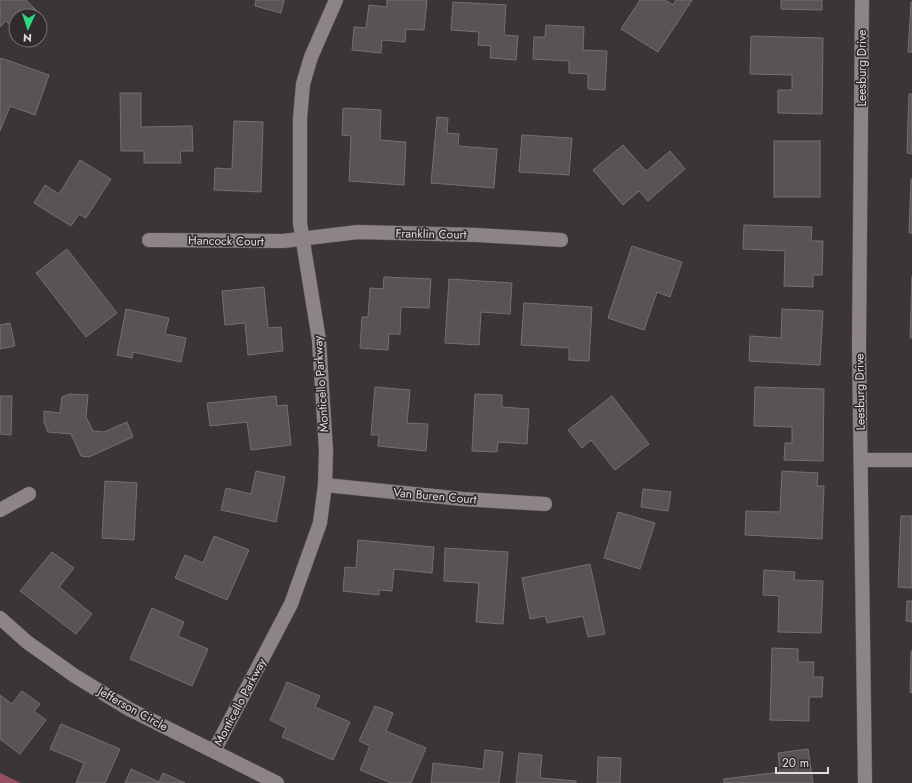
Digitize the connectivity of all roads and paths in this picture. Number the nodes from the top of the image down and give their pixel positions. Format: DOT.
graph roads {
  1 [pos="336,0"];
  2 [pos="862,0"];
  3 [pos="302,239"];
  4 [pos="149,240"];
  5 [pos="560,240"];
  6 [pos="861,460"];
  7 [pos="912,460"];
  8 [pos="325,485"];
  9 [pos="29,494"];
  10 [pos="545,504"];
  11 [pos="0,510"];
  12 [pos="0,618"];
  13 [pos="214,752"];
  14 [pos="277,783"];
  15 [pos="865,783"];
  1 -- 3 [label="street, Monticello Parkway"];
  2 -- 6 [label="street, Leesburg Drive"];
  3 -- 4 [label="street, Hancock Court"];
  3 -- 5 [label="street, Franklin Court"];
  3 -- 8 [label="street, Monticello Parkway"];
  6 -- 7 [label="street"];
  6 -- 15 [label="street, Leesburg Drive"];
  8 -- 10 [label="street, Van Buren Court"];
  8 -- 13 [label="street, Monticello Parkway"];
  9 -- 11 [label="street"];
  12 -- 13 [label="street, Jefferson Circle"];
  13 -- 14 [label="street, Jefferson Circle"];
}
